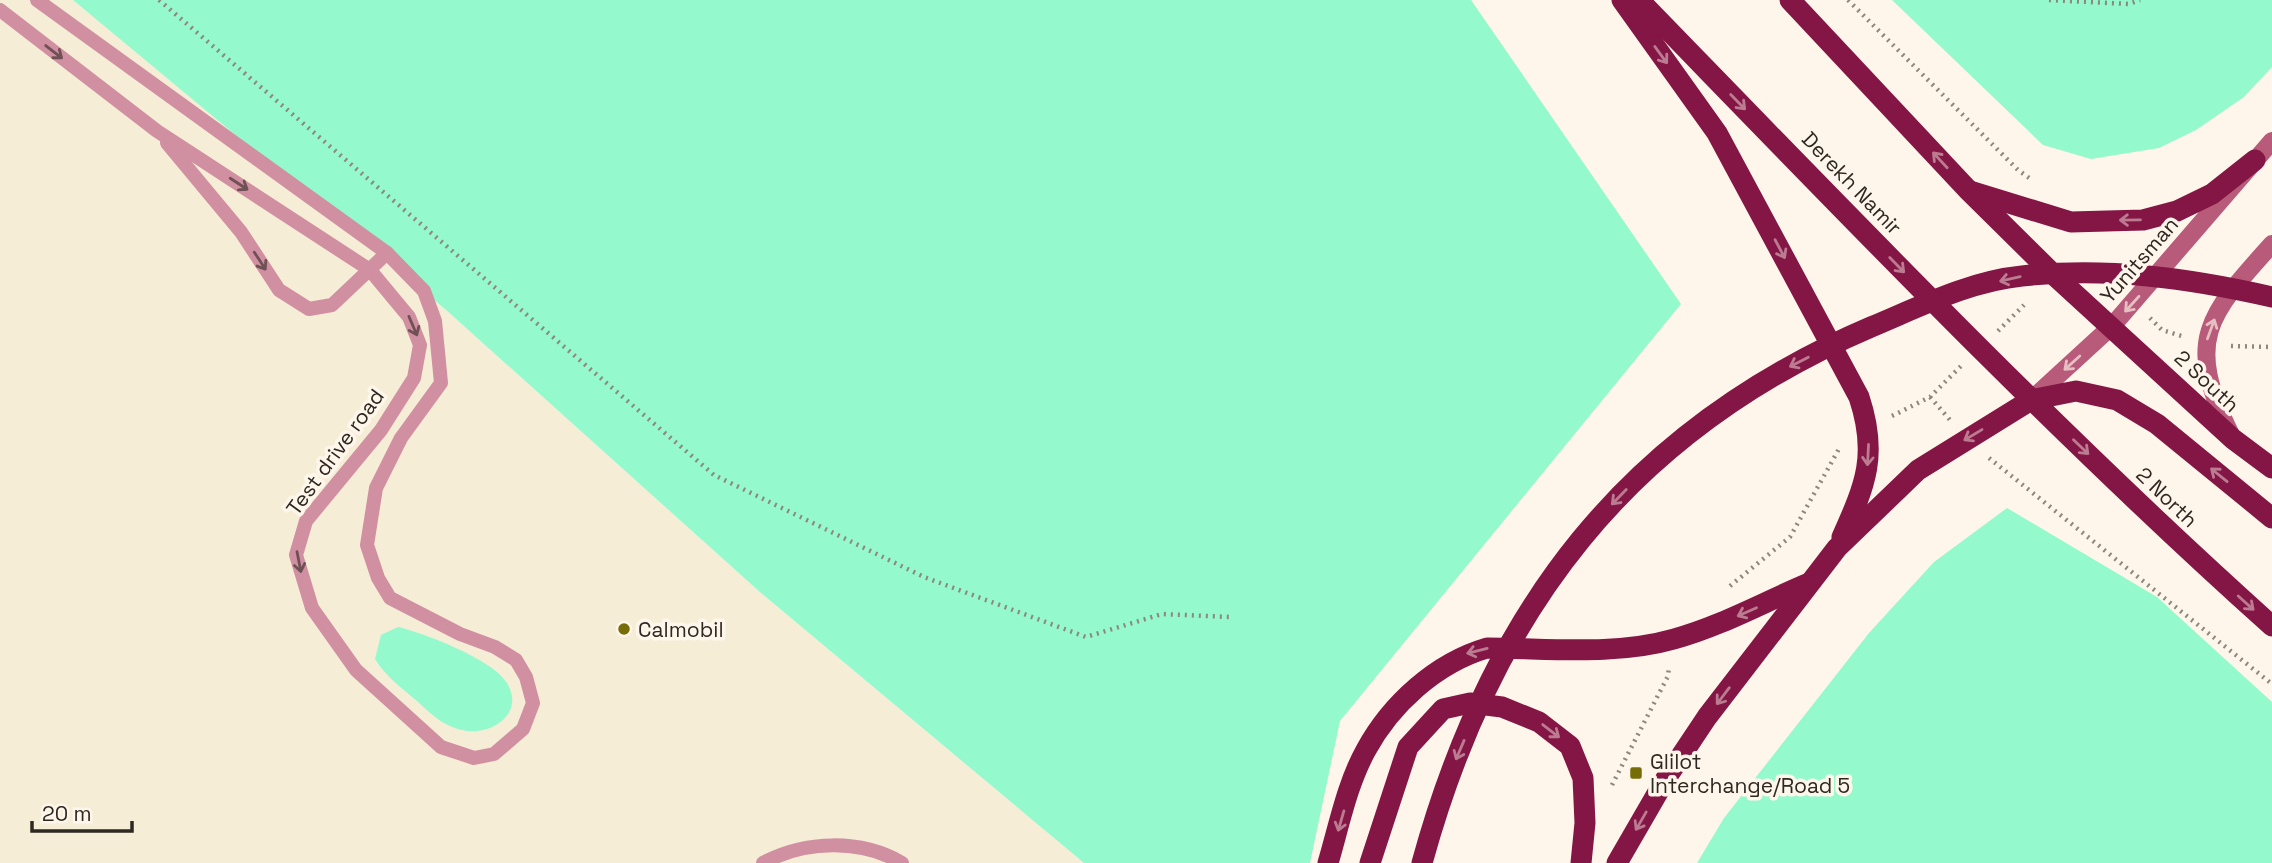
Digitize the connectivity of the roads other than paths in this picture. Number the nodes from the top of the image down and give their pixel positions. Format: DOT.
graph roads {
  1 [pos="37,0"];
  2 [pos="1622,0"];
  3 [pos="1639,0"];
  4 [pos="1790,0"];
  5 [pos="0,10"];
  6 [pos="157,131"];
  7 [pos="2272,141"];
  8 [pos="2255,160"];
  9 [pos="1969,191"];
  10 [pos="2272,244"];
  11 [pos="387,253"];
  12 [pos="370,270"];
  13 [pos="2272,297"];
  14 [pos="2113,326"];
  15 [pos="2031,400"];
  16 [pos="2233,439"];
  17 [pos="2272,468"];
  18 [pos="2272,518"];
  19 [pos="1836,548"];
  20 [pos="1809,583"];
  21 [pos="2272,626"];
  22 [pos="763,863"];
  23 [pos="902,863"];
  24 [pos="1328,863"];
  25 [pos="1370,863"];
  26 [pos="1422,863"];
  27 [pos="1581,863"];
  28 [pos="1618,863"];
  1 -- 11 [label="lane, Test drive road"];
  2 -- 19 [label="highway, one-way"];
  3 -- 15 [label="highway, Derekh Namir, one-way"];
  9 -- 4 [label="highway, one-way"];
  5 -- 6 [label="lane, Test drive road, one-way"];
  6 -- 12 [label="lane, Test drive road, one-way"];
  6 -- 12 [label="lane, one-way"];
  7 -- 8 [label="street, Yunitsman"];
  8 -- 9 [label="highway, one-way"];
  8 -- 14 [label="street, Yunitsman, one-way"];
  9 -- 14 [label="highway"];
  16 -- 10 [label="street, one-way"];
  11 -- 12 [label="lane"];
  12 -- 11 [label="lane, Test drive road, one-way"];
  13 -- 26 [label="highway, one-way, bridge"];
  14 -- 15 [label="street, Yunitsman, one-way"];
  14 -- 16 [label="highway, 2 South"];
  18 -- 15 [label="highway, one-way"];
  15 -- 19 [label="highway, one-way"];
  15 -- 21 [label="highway, 2 North, one-way"];
  16 -- 17 [label="highway, 2 South"];
  19 -- 20 [label="highway"];
  20 -- 24 [label="highway, one-way"];
  20 -- 28 [label="highway, one-way"];
  22 -- 23 [label="lane"];
  25 -- 27 [label="highway, one-way"];
}
